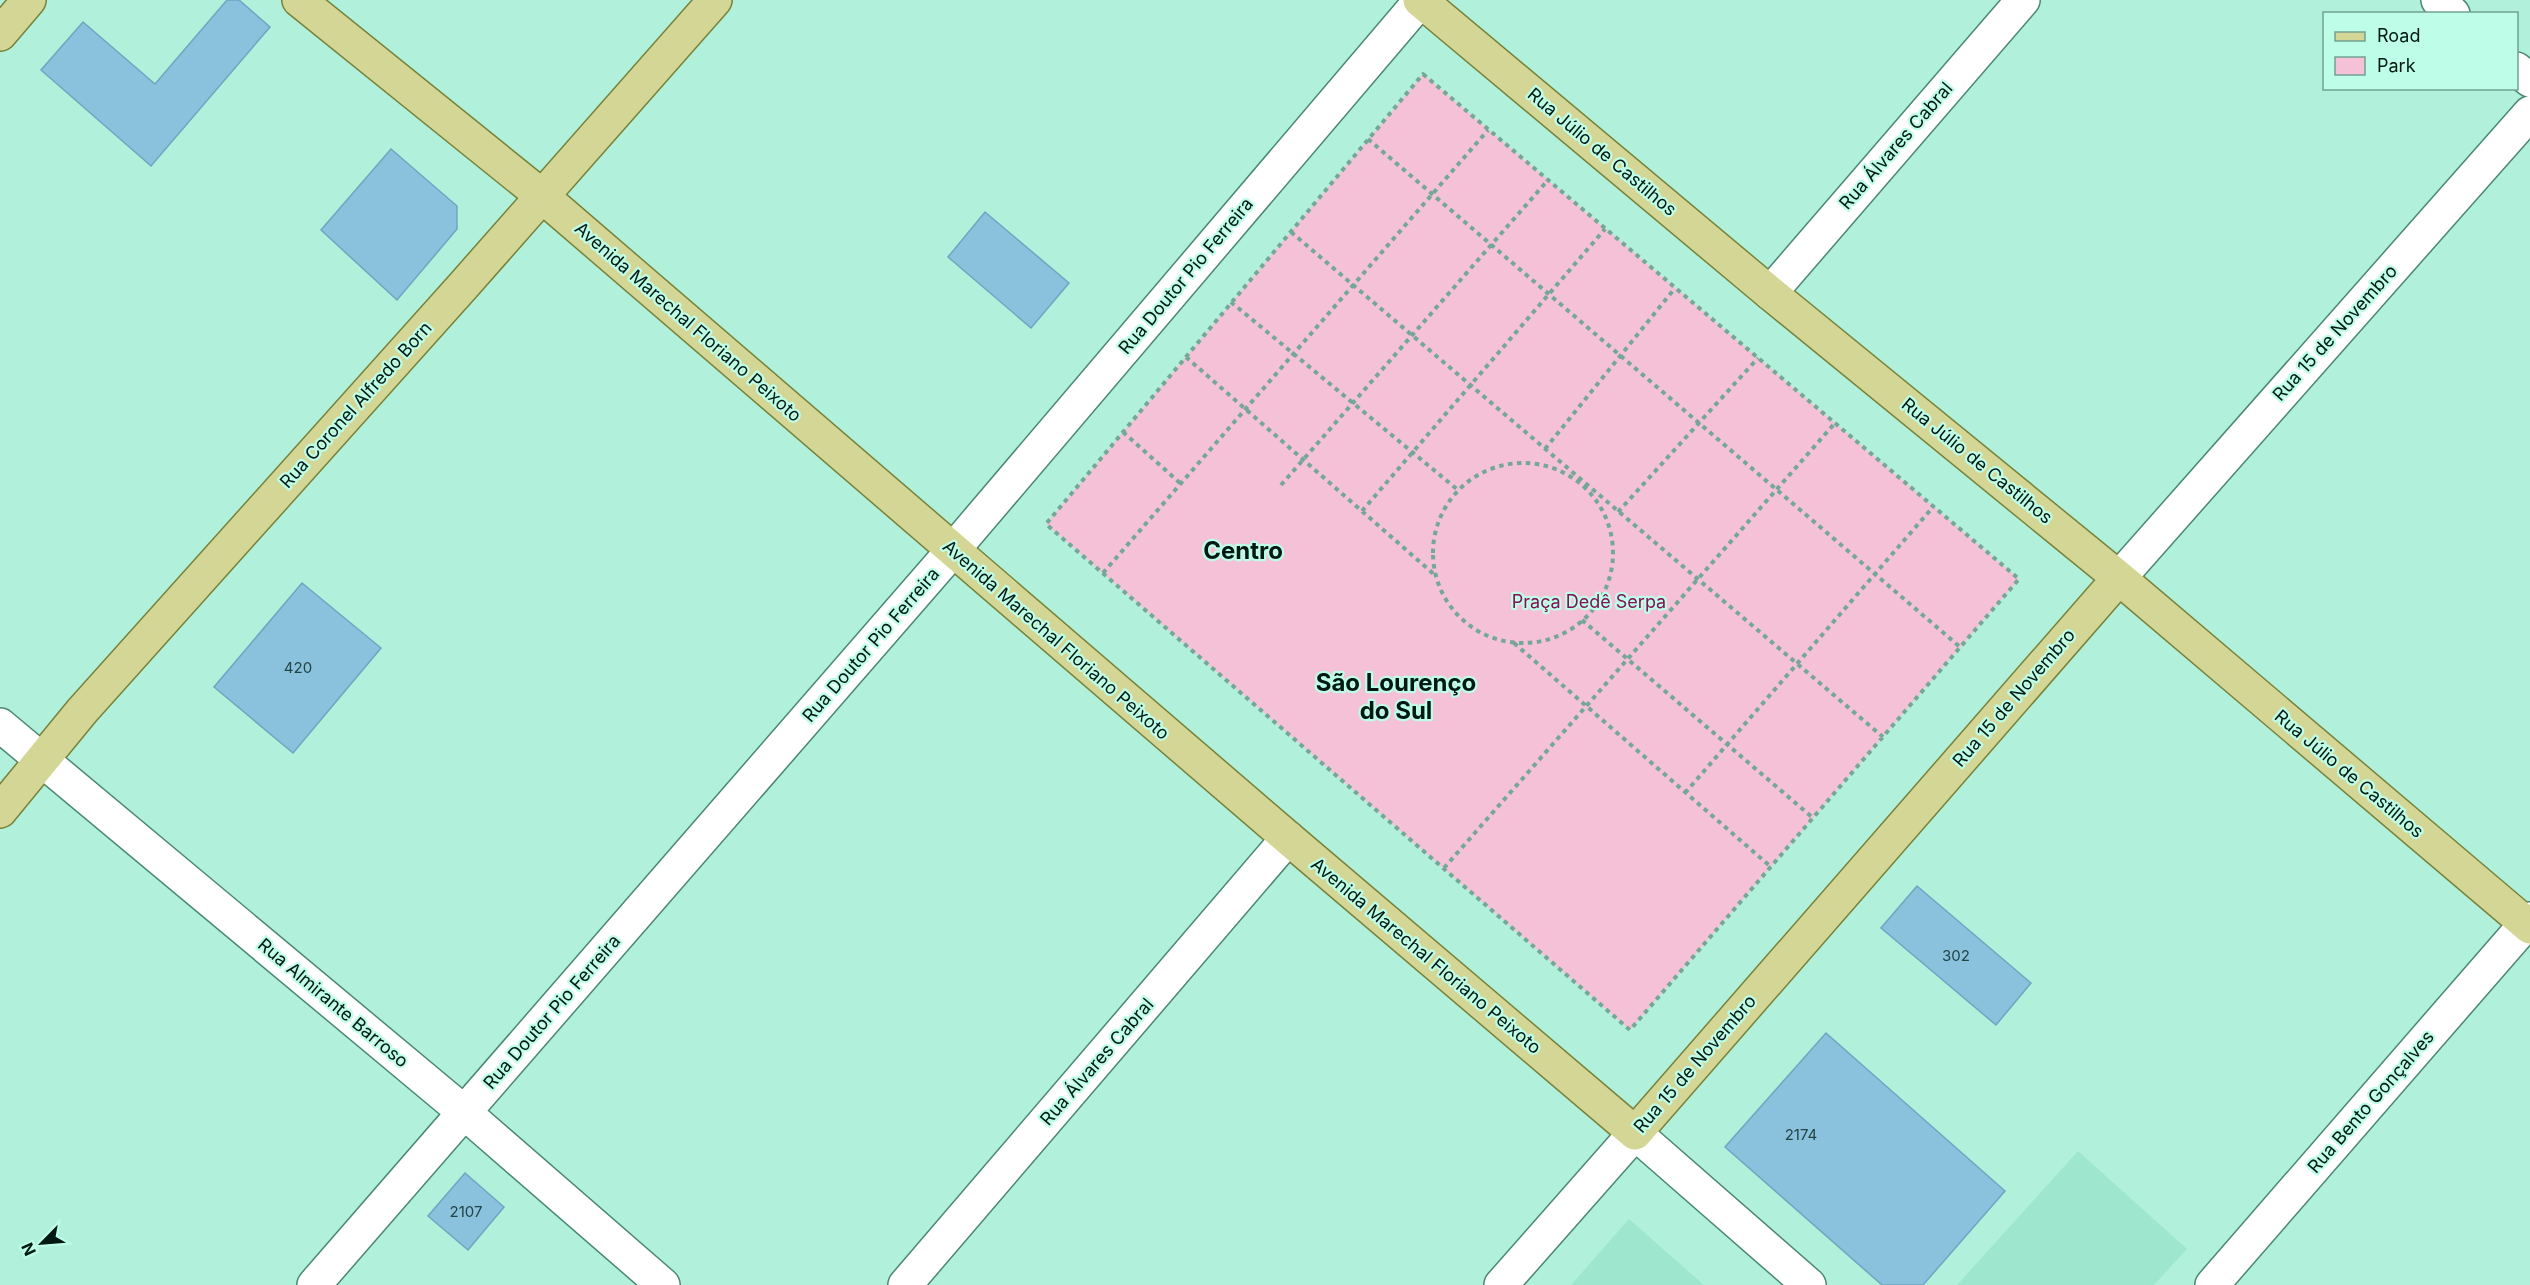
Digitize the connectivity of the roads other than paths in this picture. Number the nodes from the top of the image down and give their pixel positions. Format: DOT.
graph roads {
  1 [pos="28,0"];
  2 [pos="299,0"];
  3 [pos="715,0"];
  4 [pos="1420,0"];
  5 [pos="2023,0"];
  6 [pos="2438,0"];
  7 [pos="2451,12"];
  8 [pos="0,34"];
  9 [pos="2518,70"];
  10 [pos="2530,80"];
  11 [pos="2530,113"];
  12 [pos="542,196"];
  13 [pos="1770,292"];
  14 [pos="952,550"];
  15 [pos="2119,578"];
  16 [pos="0,725"];
  17 [pos="41,760"];
  18 [pos="0,811"];
  19 [pos="1288,838"];
  20 [pos="2529,923"];
  21 [pos="465,1113"];
  22 [pos="1635,1133"];
  23 [pos="314,1285"];
  24 [pos="663,1285"];
  25 [pos="905,1285"];
  26 [pos="1501,1285"];
  27 [pos="1809,1285"];
  28 [pos="2212,1285"];
  1 -- 8 [label="main road"];
  2 -- 12 [label="main road, Avenida Marechal Floriano Peixoto"];
  3 -- 12 [label="main road, Rua Coronel Alfredo Born"];
  4 -- 13 [label="main road, Rua Júlio de Castilhos"];
  4 -- 14 [label="street, Rua Doutor Pio Ferreira"];
  5 -- 13 [label="street, Rua Álvares Cabral"];
  6 -- 7 [label="street"];
  9 -- 10 [label="street"];
  11 -- 15 [label="street, Rua 15 de Novembro"];
  12 -- 14 [label="main road, Avenida Marechal Floriano Peixoto"];
  12 -- 17 [label="main road, Rua Coronel Alfredo Born"];
  13 -- 15 [label="main road, Rua Júlio de Castilhos"];
  14 -- 19 [label="main road, Avenida Marechal Floriano Peixoto"];
  14 -- 21 [label="street, Rua Doutor Pio Ferreira"];
  15 -- 20 [label="main road, Rua Júlio de Castilhos"];
  15 -- 22 [label="main road, Rua 15 de Novembro"];
  16 -- 17 [label="street, Rua Almirante Barroso"];
  17 -- 18 [label="main road, Rua Coronel Alfredo Born"];
  17 -- 21 [label="street, Rua Almirante Barroso"];
  19 -- 22 [label="main road, Avenida Marechal Floriano Peixoto"];
  19 -- 25 [label="street, Rua Álvares Cabral"];
  20 -- 28 [label="street, Rua Bento Gonçalves"];
  21 -- 23 [label="street, Rua Doutor Pio Ferreira"];
  21 -- 24 [label="street, Rua Almirante Barroso"];
  22 -- 26 [label="street, Rua 15 de Novembro"];
  22 -- 27 [label="street, Avenida Marechal Floriano Peixoto"];
}
